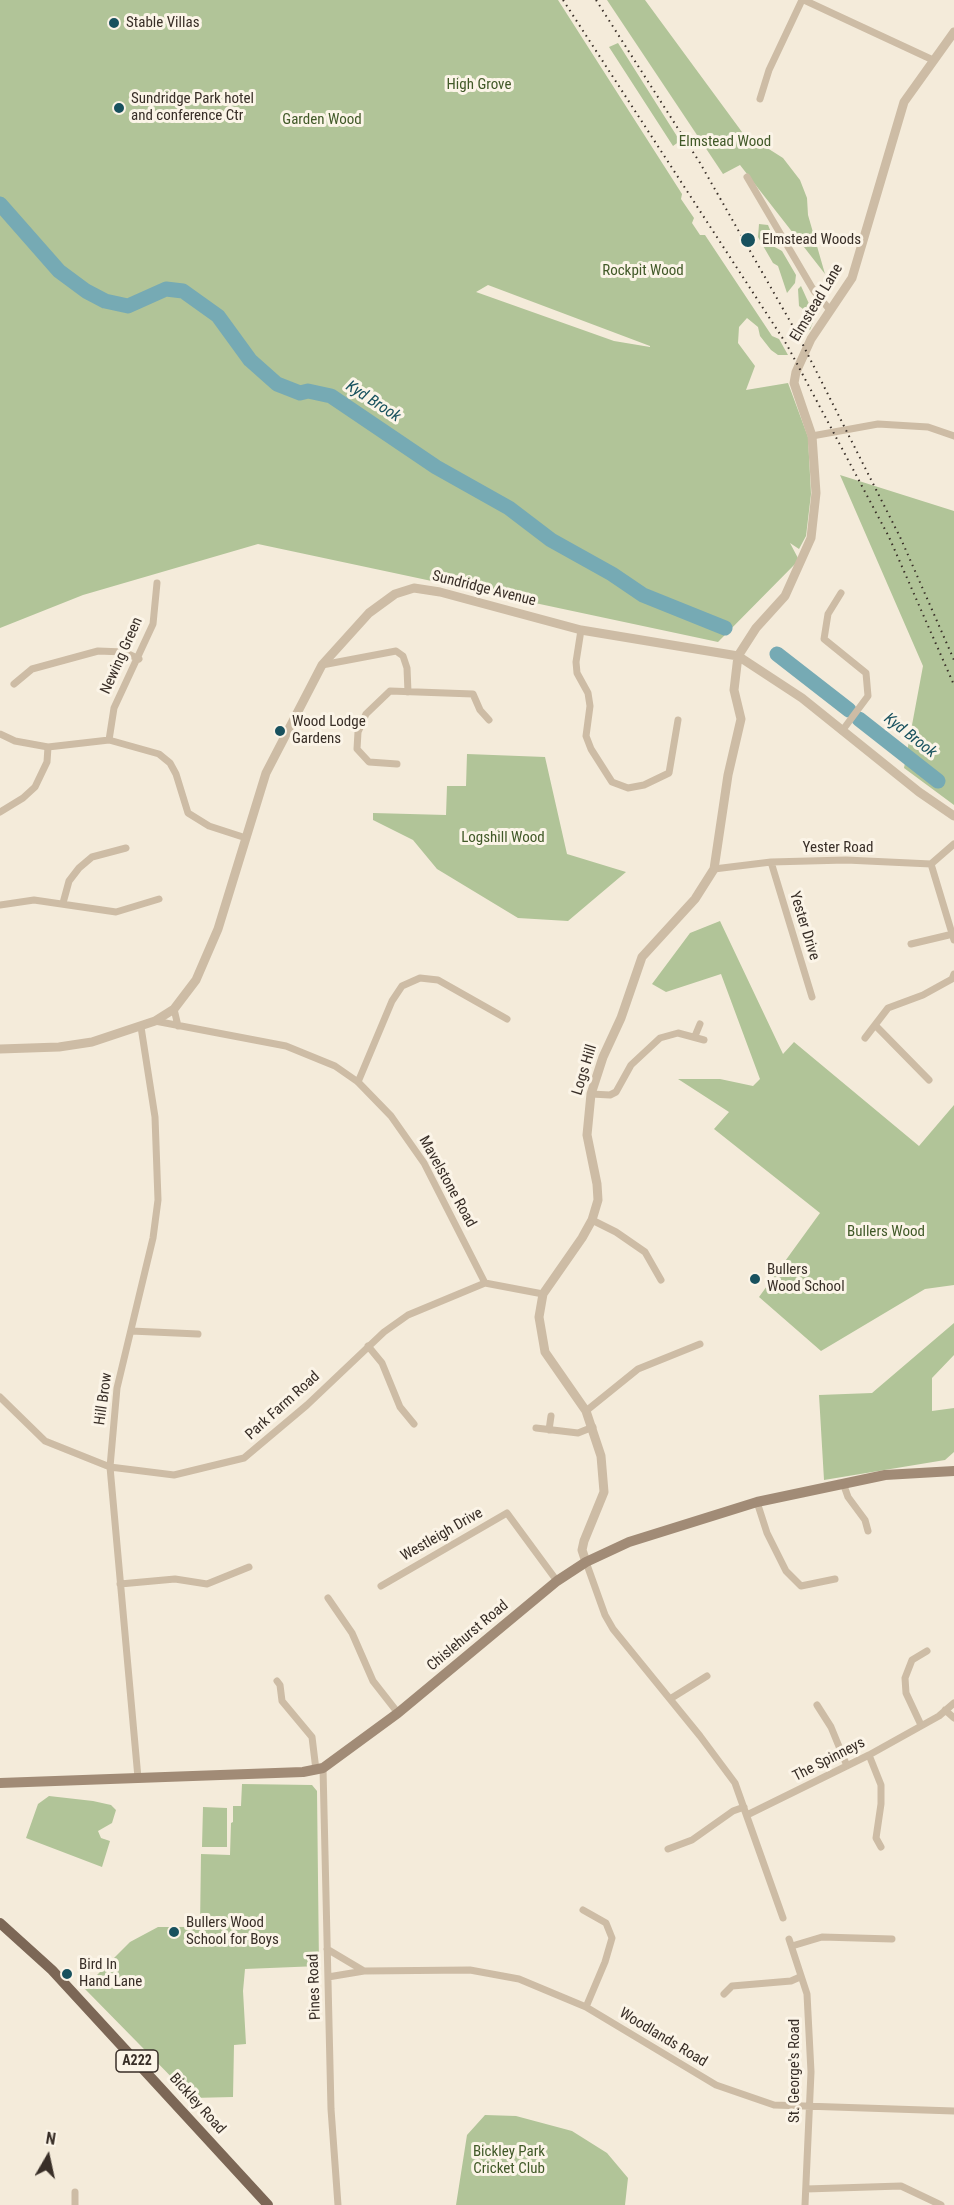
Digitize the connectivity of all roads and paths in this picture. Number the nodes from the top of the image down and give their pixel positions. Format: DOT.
graph roads {
  1 [pos="803,0"];
  2 [pos="953,34"];
  3 [pos="933,60"];
  4 [pos="760,99"];
  5 [pos="747,177"];
  6 [pos="830,310"];
  7 [pos="812,436"];
  8 [pos="954,436"];
  9 [pos="157,583"];
  10 [pos="841,593"];
  11 [pos="581,630"];
  12 [pos="738,656"];
  13 [pos="139,659"];
  14 [pos="322,665"];
  15 [pos="14,684"];
  16 [pos="408,692"];
  17 [pos="489,720"];
  18 [pos="678,720"];
  19 [pos="842,731"];
  20 [pos="0,734"];
  21 [pos="109,740"];
  22 [pos="48,747"];
  23 [pos="397,764"];
  24 [pos="0,812"];
  25 [pos="954,816"];
  26 [pos="246,838"];
  27 [pos="954,844"];
  28 [pos="126,848"];
  29 [pos="771,862"];
  30 [pos="931,864"];
  31 [pos="714,869"];
  32 [pos="159,899"];
  33 [pos="63,903"];
  34 [pos="0,905"];
  35 [pos="953,937"];
  36 [pos="911,944"];
  37 [pos="953,978"];
  38 [pos="812,997"];
  39 [pos="174,1009"];
  40 [pos="507,1019"];
  41 [pos="155,1021"];
  42 [pos="700,1024"];
  43 [pos="875,1025"];
  44 [pos="178,1026"];
  45 [pos="141,1027"];
  46 [pos="695,1036"];
  47 [pos="865,1038"];
  48 [pos="704,1040"];
  49 [pos="0,1049"];
  50 [pos="930,1080"];
  51 [pos="358,1082"];
  52 [pos="591,1094"];
  53 [pos="592,1220"];
  54 [pos="661,1280"];
  55 [pos="485,1283"];
  56 [pos="543,1293"];
  57 [pos="130,1331"];
  58 [pos="198,1335"];
  59 [pos="700,1344"];
  60 [pos="368,1346"];
  61 [pos="0,1397"];
  62 [pos="586,1411"];
  63 [pos="551,1416"];
  64 [pos="414,1424"];
  65 [pos="593,1427"];
  66 [pos="536,1428"];
  67 [pos="549,1430"];
  68 [pos="110,1467"];
  69 [pos="954,1471"];
  70 [pos="843,1483"];
  71 [pos="757,1503"];
  72 [pos="868,1531"];
  73 [pos="586,1562"];
  74 [pos="249,1567"];
  75 [pos="835,1579"];
  76 [pos="557,1581"];
  77 [pos="120,1584"];
  78 [pos="381,1586"];
  79 [pos="328,1598"];
  80 [pos="927,1651"];
  81 [pos="707,1676"];
  82 [pos="277,1681"];
  83 [pos="670,1700"];
  84 [pos="954,1702"];
  85 [pos="817,1705"];
  86 [pos="945,1710"];
  87 [pos="398,1713"];
  88 [pos="954,1718"];
  89 [pos="921,1725"];
  90 [pos="869,1755"];
  91 [pos="848,1766"];
  92 [pos="320,1769"];
  93 [pos="138,1778"];
  94 [pos="0,1784"];
  95 [pos="744,1807"];
  96 [pos="747,1815"];
  97 [pos="880,1847"];
  98 [pos="668,1849"];
  99 [pos="583,1910"];
  100 [pos="783,1918"];
  101 [pos="0,1923"];
  102 [pos="892,1939"];
  103 [pos="327,1949"];
  104 [pos="364,1971"];
  105 [pos="328,1977"];
  106 [pos="800,1977"];
  107 [pos="724,1994"];
  108 [pos="586,2007"];
  109 [pos="810,2108"];
  110 [pos="954,2111"];
  111 [pos="806,2189"];
  112 [pos="75,2192"];
  113 [pos="75,2205"];
  114 [pos="268,2205"];
  115 [pos="338,2205"];
  116 [pos="805,2205"];
  117 [pos="941,2205"];
  1 -- 3 [label="street"];
  1 -- 4 [label="street"];
  2 -- 3 [label="street, Elmstead Lane"];
  3 -- 6 [label="street, Elmstead Lane"];
  5 -- 6 [label="street"];
  6 -- 7 [label="street, Elmstead Lane"];
  7 -- 8 [label="street"];
  7 -- 12 [label="street, Elmstead Lane"];
  9 -- 13 [label="street, Newing Green"];
  10 -- 19 [label="street"];
  11 -- 12 [label="street, Sundridge Avenue"];
  11 -- 14 [label="street, Sundridge Avenue"];
  11 -- 18 [label="street"];
  12 -- 19 [label="street, Sundridge Avenue"];
  12 -- 31 [label="street, Logs Hill"];
  13 -- 15 [label="street"];
  13 -- 21 [label="street, Newing Green"];
  14 -- 16 [label="street"];
  14 -- 26 [label="street, Sundridge Avenue"];
  16 -- 17 [label="street"];
  16 -- 23 [label="street"];
  19 -- 25 [label="street, Sundridge Avenue"];
  20 -- 22 [label="street"];
  21 -- 22 [label="street"];
  21 -- 26 [label="street"];
  22 -- 24 [label="street"];
  26 -- 39 [label="street, Sundridge Avenue"];
  27 -- 30 [label="street"];
  28 -- 33 [label="street"];
  29 -- 30 [label="street, Yester Road"];
  29 -- 31 [label="street, Yester Road"];
  29 -- 38 [label="street, Yester Drive"];
  30 -- 35 [label="street"];
  31 -- 52 [label="street, Logs Hill"];
  32 -- 33 [label="street"];
  33 -- 34 [label="street"];
  35 -- 36 [label="street"];
  37 -- 43 [label="street"];
  39 -- 41 [label="street, Sundridge Avenue"];
  39 -- 44 [label="street"];
  40 -- 51 [label="street"];
  41 -- 44 [label="street, Mavelstone Road"];
  41 -- 45 [label="street, Sundridge Avenue"];
  42 -- 46 [label="street"];
  43 -- 47 [label="street"];
  43 -- 50 [label="street"];
  44 -- 51 [label="street, Mavelstone Road"];
  45 -- 49 [label="street, Sundridge Avenue"];
  45 -- 57 [label="street, Hill Brow"];
  46 -- 48 [label="street"];
  46 -- 52 [label="street"];
  51 -- 55 [label="street, Mavelstone Road"];
  52 -- 53 [label="street, Logs Hill"];
  53 -- 54 [label="street"];
  53 -- 56 [label="street, Logs Hill"];
  55 -- 56 [label="street"];
  55 -- 60 [label="street, Park Farm Road"];
  56 -- 62 [label="street, Logs Hill"];
  57 -- 58 [label="street"];
  57 -- 68 [label="street, Hill Brow"];
  59 -- 62 [label="street"];
  60 -- 64 [label="street"];
  60 -- 68 [label="street, Park Farm Road"];
  61 -- 68 [label="street, Park Farm Road"];
  62 -- 65 [label="street, Logs Hill"];
  63 -- 67 [label="street"];
  65 -- 67 [label="street"];
  65 -- 73 [label="street, Logs Hill"];
  66 -- 67 [label="street"];
  68 -- 77 [label="street, Hill Brow"];
  69 -- 70 [label="main road, Chislehurst Road"];
  70 -- 71 [label="main road, Chislehurst Road"];
  70 -- 72 [label="street"];
  71 -- 73 [label="main road, Chislehurst Road"];
  71 -- 75 [label="street"];
  73 -- 76 [label="main road, Chislehurst Road"];
  73 -- 83 [label="street"];
  74 -- 77 [label="street"];
  76 -- 78 [label="street, Westleigh Drive"];
  76 -- 87 [label="main road, Chislehurst Road"];
  77 -- 93 [label="street, Hill Brow"];
  79 -- 87 [label="street"];
  80 -- 89 [label="street"];
  81 -- 83 [label="street"];
  82 -- 92 [label="street, Pines Road"];
  83 -- 95 [label="street"];
  84 -- 86 [label="street, The Spinneys"];
  85 -- 91 [label="street"];
  86 -- 88 [label="street"];
  86 -- 89 [label="street, The Spinneys"];
  87 -- 92 [label="main road, Chislehurst Road"];
  89 -- 90 [label="street, The Spinneys"];
  90 -- 91 [label="street, The Spinneys"];
  90 -- 97 [label="street"];
  91 -- 96 [label="street, The Spinneys"];
  92 -- 93 [label="main road"];
  92 -- 103 [label="street, Pines Road"];
  93 -- 94 [label="main road"];
  95 -- 96 [label="street"];
  95 -- 98 [label="street"];
  96 -- 100 [label="street"];
  99 -- 108 [label="street"];
  101 -- 114 [label="main road, Bickley Road / A222"];
  102 -- 106 [label="street, St. George's Road"];
  103 -- 104 [label="street"];
  103 -- 105 [label="street, Pines Road"];
  104 -- 105 [label="street, Woodlands Road"];
  104 -- 108 [label="street, Woodlands Road"];
  105 -- 115 [label="street, Pines Road"];
  106 -- 107 [label="street"];
  106 -- 109 [label="street, St. George's Road"];
  108 -- 109 [label="street, Woodlands Road"];
  109 -- 110 [label="street, Woodlands Road"];
  109 -- 111 [label="street, St. George's Road"];
  111 -- 116 [label="street, St. George's Road"];
  111 -- 117 [label="street"];
  112 -- 113 [label="street"];
}
